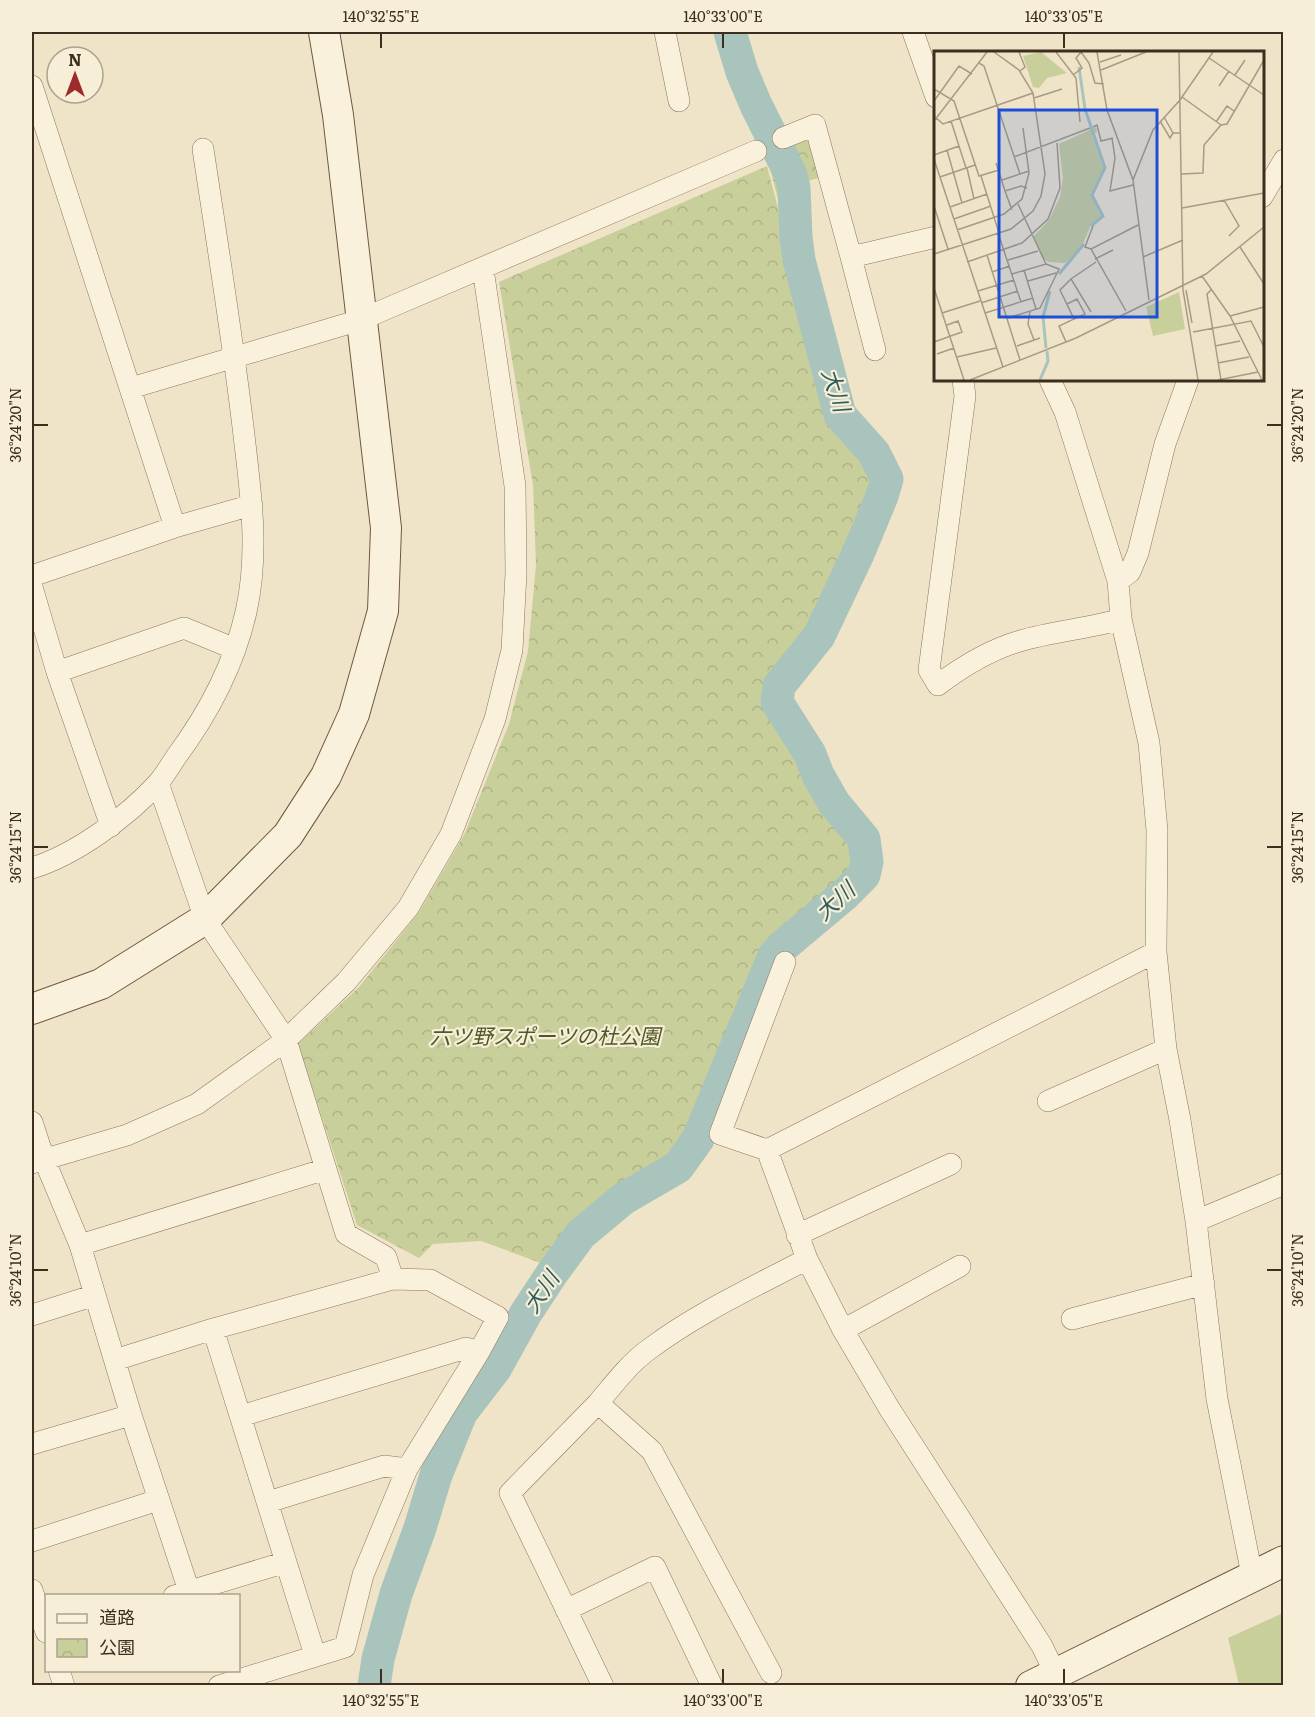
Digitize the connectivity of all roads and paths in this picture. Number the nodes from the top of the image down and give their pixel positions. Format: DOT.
graph roads {
  1 [pos="324,32"];
  2 [pos="665,32"];
  3 [pos="913,32"];
  4 [pos="32,86"];
  5 [pos="934,91"];
  6 [pos="679,101"];
  7 [pos="783,138"];
  8 [pos="203,149"];
  9 [pos="756,151"];
  10 [pos="1284,160"];
  11 [pos="1264,195"];
  12 [pos="934,237"];
  13 [pos="851,257"];
  14 [pos="483,269"];
  15 [pos="360,320"];
  16 [pos="875,350"];
  17 [pos="234,358"];
  18 [pos="963,381"];
  19 [pos="1050,381"];
  20 [pos="1188,381"];
  21 [pos="131,388"];
  22 [pos="252,505"];
  23 [pos="175,527"];
  24 [pos="32,576"];
  25 [pos="1118,581"];
  26 [pos="32,587"];
  27 [pos="1121,619"];
  28 [pos="235,649"];
  29 [pos="57,672"];
  30 [pos="158,783"];
  31 [pos="111,826"];
  32 [pos="32,868"];
  33 [pos="205,919"];
  34 [pos="1156,952"];
  35 [pos="785,962"];
  36 [pos="32,1009"];
  37 [pos="286,1040"];
  38 [pos="1166,1049"];
  39 [pos="1048,1101"];
  40 [pos="32,1122"];
  41 [pos="767,1150"];
  42 [pos="38,1161"];
  43 [pos="951,1164"];
  44 [pos="326,1169"];
  45 [pos="1284,1184"];
  46 [pos="1196,1221"];
  47 [pos="797,1235"];
  48 [pos="80,1245"];
  49 [pos="807,1259"];
  50 [pos="960,1266"];
  51 [pos="393,1279"];
  52 [pos="1204,1284"];
  53 [pos="95,1295"];
  54 [pos="32,1315"];
  55 [pos="1072,1319"];
  56 [pos="213,1329"];
  57 [pos="843,1330"];
  58 [pos="479,1352"];
  59 [pos="115,1360"];
  60 [pos="598,1403"];
  61 [pos="131,1414"];
  62 [pos="241,1416"];
  63 [pos="32,1444"];
  64 [pos="407,1469"];
  65 [pos="158,1500"];
  66 [pos="268,1502"];
  67 [pos="32,1541"];
  68 [pos="1284,1561"];
  69 [pos="286,1562"];
  70 [pos="1252,1575"];
  71 [pos="32,1590"];
  72 [pos="182,1593"];
  73 [pos="566,1610"];
  74 [pos="45,1629"];
  75 [pos="315,1655"];
  76 [pos="771,1673"];
  77 [pos="263,1679"];
  78 [pos="1043,1679"];
  79 [pos="219,1686"];
  80 [pos="603,1686"];
  81 [pos="712,1686"];
  1 -- 15 [label="street"];
  2 -- 6 [label="street"];
  3 -- 5 [label="street"];
  4 -- 21 [label="street"];
  7 -- 13 [label="street"];
  8 -- 17 [label="street"];
  9 -- 14 [label="street"];
  10 -- 11 [label="street"];
  12 -- 13 [label="street"];
  13 -- 16 [label="street"];
  14 -- 15 [label="street"];
  14 -- 37 [label="street"];
  15 -- 17 [label="street"];
  15 -- 33 [label="street"];
  17 -- 21 [label="street"];
  17 -- 22 [label="street"];
  18 -- 27 [label="street"];
  19 -- 25 [label="street"];
  20 -- 25 [label="street"];
  21 -- 23 [label="street"];
  22 -- 23 [label="street"];
  22 -- 28 [label="street"];
  23 -- 24 [label="street"];
  25 -- 27 [label="street"];
  26 -- 29 [label="street"];
  27 -- 34 [label="street"];
  28 -- 29 [label="street"];
  28 -- 30 [label="street"];
  29 -- 31 [label="street"];
  30 -- 31 [label="street"];
  30 -- 33 [label="street"];
  31 -- 32 [label="street"];
  33 -- 36 [label="street"];
  33 -- 37 [label="street"];
  34 -- 38 [label="street"];
  34 -- 41 [label="street"];
  35 -- 41 [label="street"];
  37 -- 42 [label="street"];
  37 -- 44 [label="street"];
  38 -- 39 [label="street"];
  38 -- 46 [label="street"];
  40 -- 42 [label="street"];
  41 -- 47 [label="street"];
  42 -- 48 [label="street"];
  43 -- 47 [label="street"];
  44 -- 48 [label="street"];
  44 -- 51 [label="street"];
  45 -- 46 [label="street"];
  46 -- 52 [label="street"];
  47 -- 49 [label="street"];
  48 -- 53 [label="street"];
  49 -- 57 [label="street"];
  49 -- 60 [label="street"];
  50 -- 57 [label="street"];
  51 -- 56 [label="street"];
  51 -- 58 [label="street"];
  52 -- 55 [label="street"];
  52 -- 70 [label="street"];
  53 -- 54 [label="street"];
  53 -- 59 [label="street"];
  56 -- 59 [label="street"];
  56 -- 62 [label="street"];
  57 -- 78 [label="street"];
  58 -- 62 [label="street"];
  58 -- 64 [label="street"];
  59 -- 61 [label="street"];
  60 -- 73 [label="street"];
  60 -- 76 [label="street"];
  61 -- 63 [label="street"];
  61 -- 65 [label="street"];
  62 -- 66 [label="street"];
  64 -- 66 [label="street"];
  64 -- 75 [label="street"];
  65 -- 67 [label="street"];
  65 -- 72 [label="street"];
  66 -- 69 [label="street"];
  68 -- 70 [label="street"];
  69 -- 72 [label="street"];
  69 -- 75 [label="street"];
  70 -- 78 [label="street"];
  71 -- 74 [label="street"];
  73 -- 80 [label="street"];
  73 -- 81 [label="street"];
  75 -- 77 [label="street"];
  77 -- 79 [label="street"];
}
